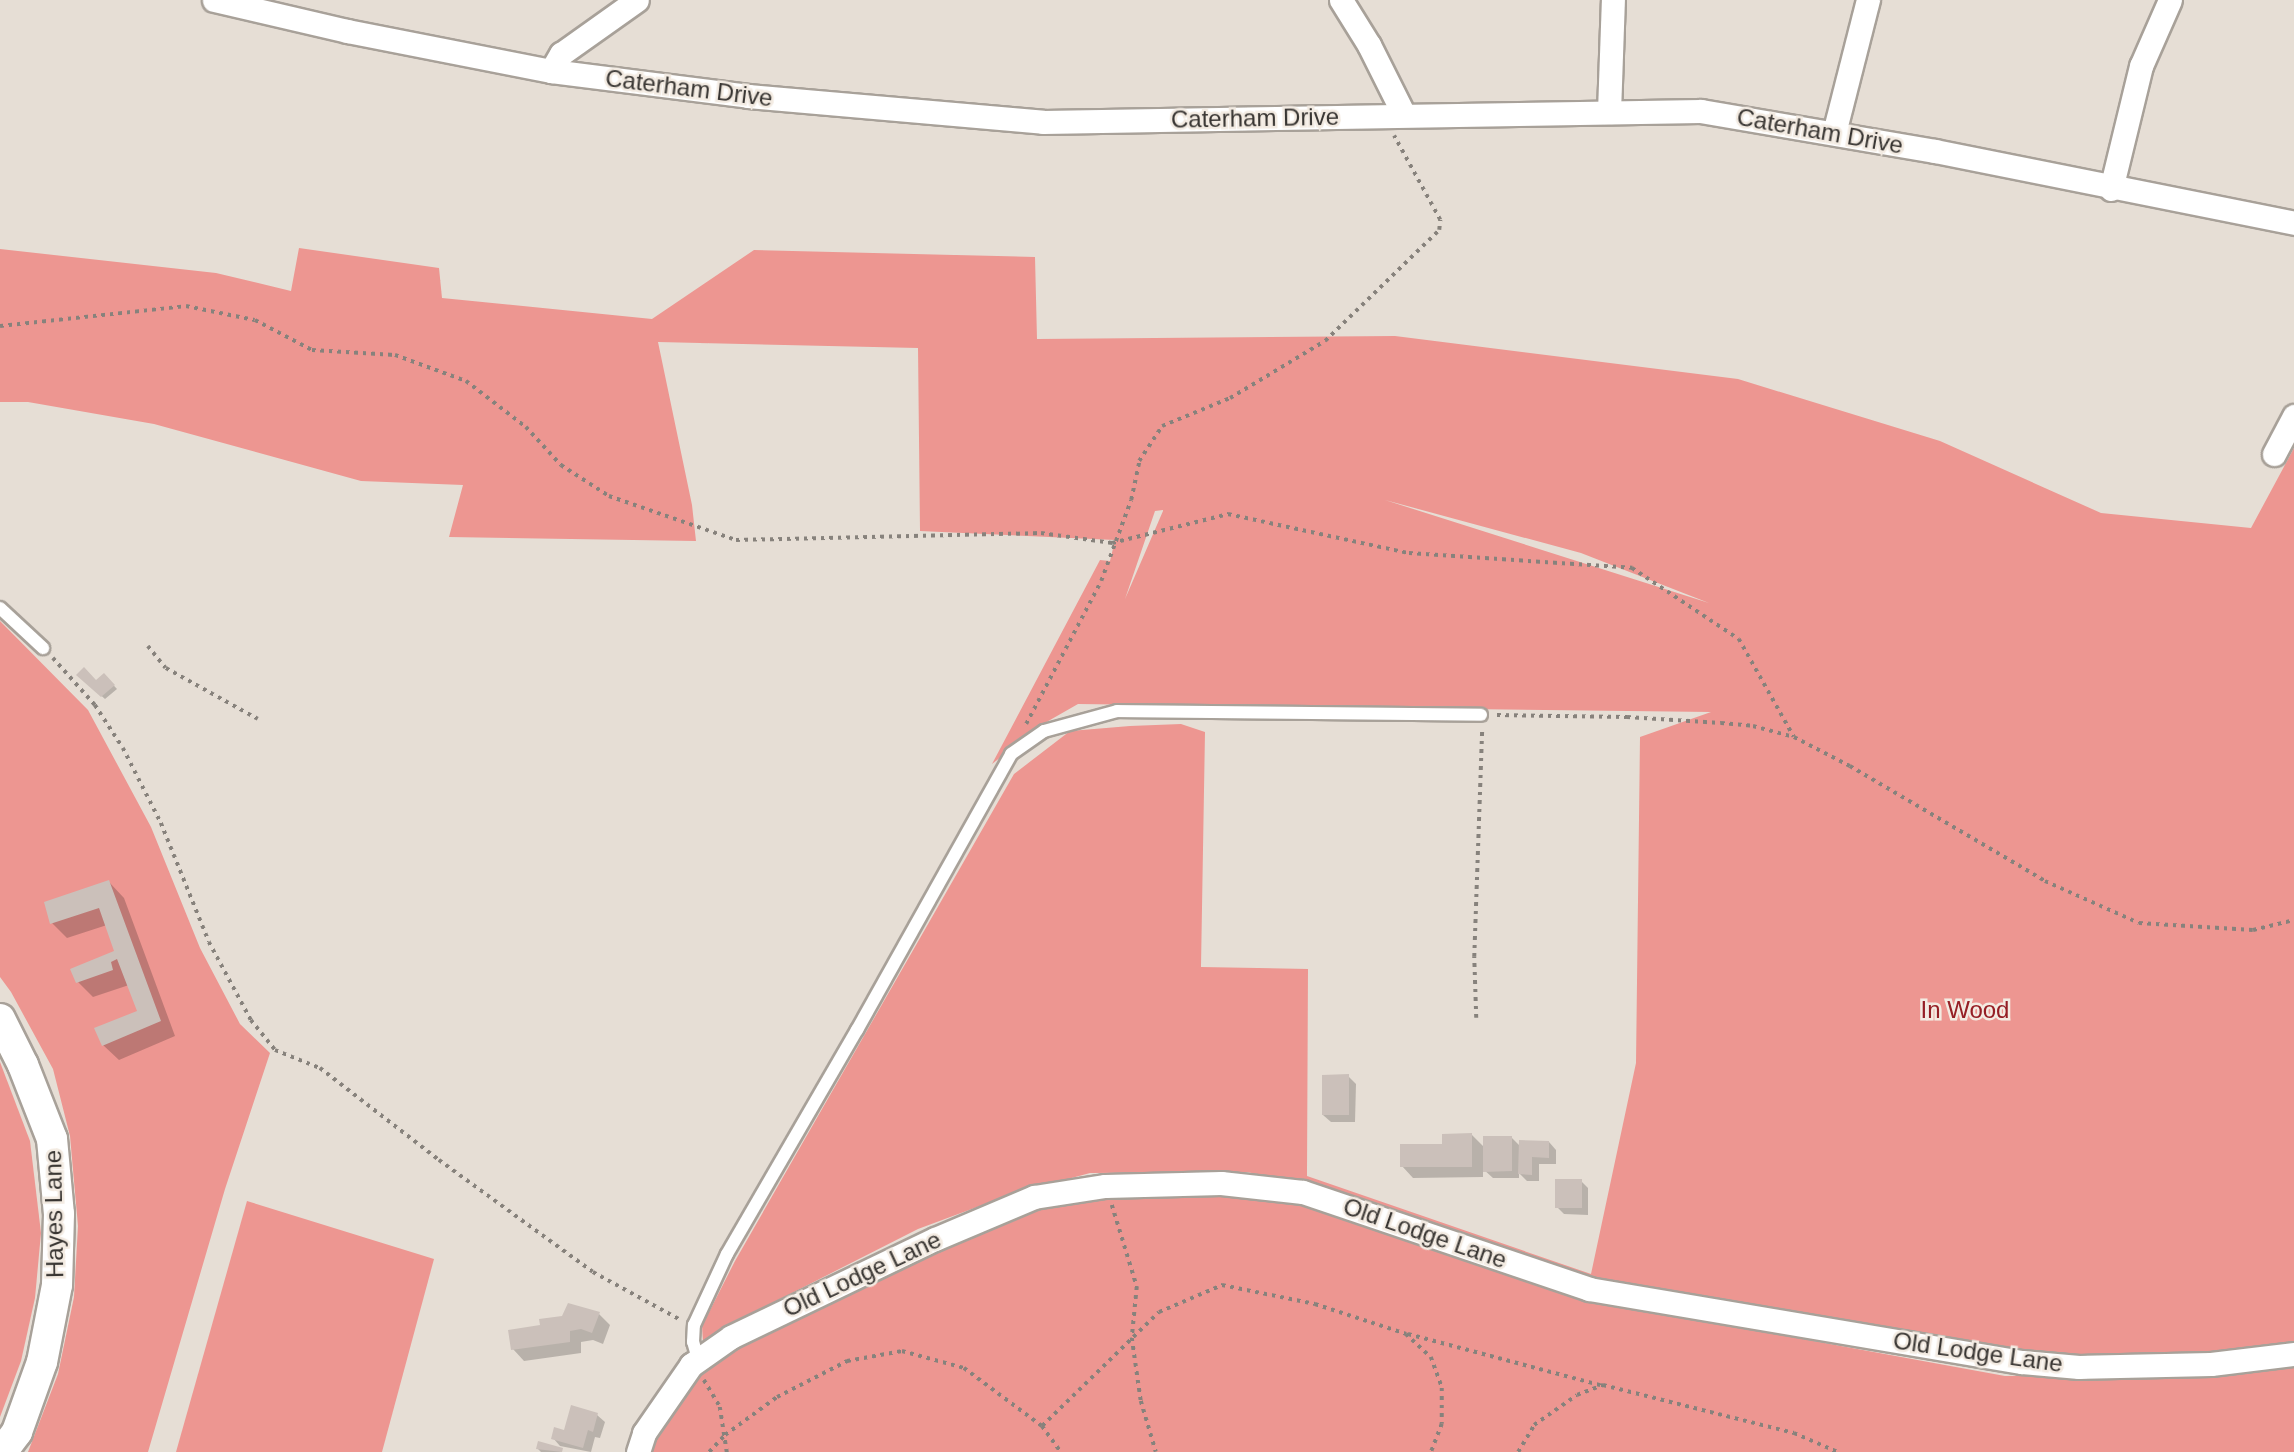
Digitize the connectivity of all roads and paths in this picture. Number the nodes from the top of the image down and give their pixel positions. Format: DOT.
graph roads {
  1 [pos="214,0"];
  2 [pos="637,0"];
  3 [pos="1341,0"];
  4 [pos="1614,0"];
  5 [pos="1868,0"];
  6 [pos="2170,0"];
  7 [pos="551,71"];
  8 [pos="1609,112"];
  9 [pos="1392,115"];
  10 [pos="1834,132"];
  11 [pos="2111,189"];
  12 [pos="2294,223"];
  13 [pos="0,326"];
  14 [pos="2294,416"];
  15 [pos="2274,454"];
  16 [pos="1112,543"];
  17 [pos="0,608"];
  18 [pos="148,646"];
  19 [pos="43,648"];
  20 [pos="1481,715"];
  21 [pos="258,719"];
  22 [pos="1794,737"];
  23 [pos="1011,754"];
  24 [pos="2294,920"];
  25 [pos="1476,1018"];
  26 [pos="0,1019"];
  27 [pos="1105,1186"];
  28 [pos="694,1325"];
  29 [pos="1406,1334"];
  30 [pos="1132,1338"];
  31 [pos="2294,1354"];
  32 [pos="698,1359"];
  33 [pos="707,1383"];
  34 [pos="1603,1385"];
  35 [pos="1042,1426"];
  36 [pos="725,1434"];
  37 [pos="2,1452"];
  38 [pos="638,1452"];
  39 [pos="709,1452"];
  40 [pos="727,1452"];
  41 [pos="1061,1452"];
  42 [pos="1156,1452"];
  43 [pos="1431,1452"];
  44 [pos="1518,1452"];
  45 [pos="1838,1452"];
  1 -- 7 [label="street, Caterham Drive"];
  2 -- 7 [label="street"];
  3 -- 9 [label="street"];
  4 -- 8 [label="street"];
  5 -- 10 [label="street"];
  6 -- 11 [label="street"];
  7 -- 9 [label="street, Caterham Drive"];
  8 -- 9 [label="street, Caterham Drive"];
  8 -- 10 [label="street, Caterham Drive"];
  9 -- 16 [label="path"];
  10 -- 11 [label="street, Caterham Drive"];
  11 -- 12 [label="street, Caterham Drive"];
  13 -- 16 [label="path"];
  14 -- 15 [label="street"];
  16 -- 22 [label="path"];
  16 -- 23 [label="path"];
  17 -- 19 [label="lane"];
  18 -- 21 [label="path"];
  19 -- 28 [label="path"];
  20 -- 22 [label="path"];
  20 -- 23 [label="lane"];
  20 -- 25 [label="path"];
  22 -- 24 [label="path"];
  23 -- 28 [label="lane"];
  26 -- 37 [label="street, Hayes Lane"];
  27 -- 30 [label="path"];
  27 -- 31 [label="street, Old Lodge Lane"];
  27 -- 32 [label="street, Old Lodge Lane"];
  28 -- 32 [label="lane"];
  29 -- 30 [label="path"];
  29 -- 34 [label="path"];
  29 -- 43 [label="path"];
  30 -- 35 [label="path"];
  30 -- 42 [label="path"];
  32 -- 38 [label="street, Old Lodge Lane"];
  33 -- 36 [label="path"];
  34 -- 44 [label="path"];
  34 -- 45 [label="path"];
  35 -- 36 [label="path"];
  35 -- 41 [label="path"];
  36 -- 39 [label="path"];
  36 -- 40 [label="path"];
}
